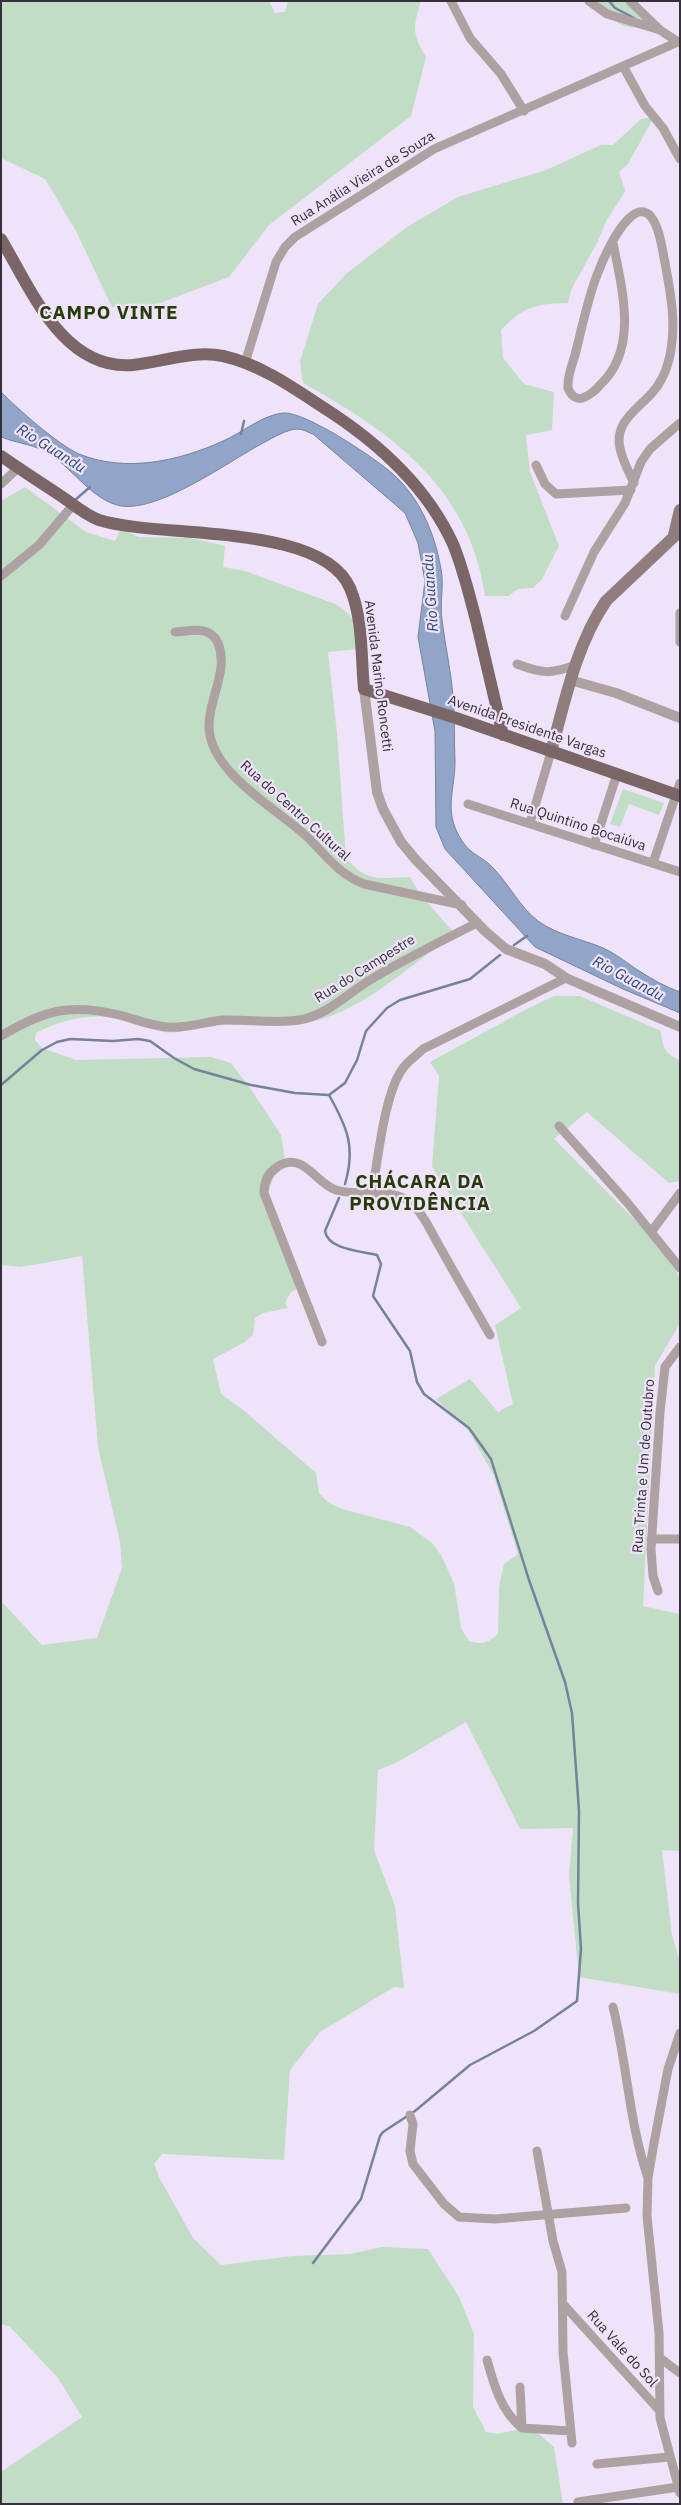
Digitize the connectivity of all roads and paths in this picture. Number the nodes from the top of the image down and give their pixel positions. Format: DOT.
graph roads {
  1 [pos="451,1"];
  2 [pos="589,1"];
  3 [pos="630,1"];
  4 [pos="660,30"];
  5 [pos="679,42"];
  6 [pos="623,66"];
  7 [pos="524,111"];
  8 [pos="680,159"];
  9 [pos="1,239"];
  10 [pos="613,243"];
  11 [pos="245,363"];
  12 [pos="680,423"];
  13 [pos="1,456"];
  14 [pos="536,465"];
  15 [pos="18,468"];
  16 [pos="1,484"];
  17 [pos="632,487"];
  18 [pos="73,505"];
  19 [pos="680,510"];
  20 [pos="677,533"];
  21 [pos="1,576"];
  22 [pos="680,613"];
  23 [pos="565,616"];
  24 [pos="175,632"];
  25 [pos="680,642"];
  26 [pos="517,664"];
  27 [pos="576,665"];
  28 [pos="570,680"];
  29 [pos="364,689"];
  30 [pos="680,718"];
  31 [pos="503,735"];
  32 [pos="551,752"];
  33 [pos="617,774"];
  34 [pos="678,791"];
  35 [pos="468,804"];
  36 [pos="530,823"];
  37 [pos="594,845"];
  38 [pos="653,863"];
  39 [pos="680,872"];
  40 [pos="462,905"];
  41 [pos="477,923"];
  42 [pos="566,978"];
  43 [pos="680,1027"];
  44 [pos="1,1036"];
  45 [pos="559,1126"];
  46 [pos="372,1192"];
  47 [pos="680,1193"];
  48 [pos="652,1231"];
  49 [pos="680,1268"];
  50 [pos="490,1335"];
  51 [pos="322,1342"];
  52 [pos="680,1348"];
  53 [pos="651,1538"];
  54 [pos="680,1539"];
  55 [pos="658,1591"];
  56 [pos="613,2007"];
  57 [pos="680,2033"];
  58 [pos="410,2115"];
  59 [pos="537,2152"];
  60 [pos="648,2178"];
  61 [pos="626,2208"];
  62 [pos="548,2214"];
  63 [pos="563,2304"];
  64 [pos="660,2358"];
  65 [pos="487,2360"];
  66 [pos="680,2373"];
  67 [pos="520,2387"];
  68 [pos="660,2411"];
  69 [pos="522,2428"];
  70 [pos="570,2431"];
  71 [pos="572,2443"];
  72 [pos="669,2457"];
  73 [pos="597,2464"];
  74 [pos="679,2490"];
  75 [pos="578,2502"];
  1 -- 7 [label="street"];
  2 -- 4 [label="street"];
  3 -- 4 [label="street"];
  4 -- 5 [label="street"];
  5 -- 6 [label="street, Rua Anália Vieira de Souza"];
  6 -- 7 [label="street, Rua Anália Vieira de Souza"];
  6 -- 8 [label="street"];
  7 -- 11 [label="street, Rua Anália Vieira de Souza"];
  9 -- 11 [label="main road"];
  10 -- 10 [label="street"];
  10 -- 17 [label="street"];
  11 -- 31 [label="main road"];
  12 -- 17 [label="street"];
  13 -- 15 [label="main road, Avenida Marino Roncetti"];
  14 -- 17 [label="street"];
  15 -- 16 [label="street"];
  15 -- 18 [label="main road, Avenida Marino Roncetti"];
  17 -- 23 [label="street"];
  18 -- 21 [label="street"];
  18 -- 29 [label="main road, Avenida Marino Roncetti"];
  19 -- 20 [label="main road"];
  20 -- 27 [label="main road"];
  22 -- 25 [label="street"];
  24 -- 40 [label="street, Rua do Centro Cultural"];
  26 -- 27 [label="street"];
  27 -- 28 [label="main road"];
  28 -- 30 [label="street"];
  28 -- 32 [label="main road"];
  29 -- 31 [label="main road, Avenida Presidente Vargas"];
  29 -- 40 [label="street, Avenida Marino Roncetti"];
  31 -- 32 [label="main road, Avenida Presidente Vargas"];
  32 -- 33 [label="main road, Avenida Presidente Vargas"];
  32 -- 36 [label="street"];
  33 -- 34 [label="main road, Avenida Presidente Vargas"];
  33 -- 37 [label="street"];
  34 -- 38 [label="street"];
  35 -- 36 [label="street, Rua Quintino Bocaiúva"];
  36 -- 37 [label="street, Rua Quintino Bocaiúva"];
  37 -- 38 [label="street, Rua Quintino Bocaiúva"];
  38 -- 39 [label="street, Rua Quintino Bocaiúva"];
  40 -- 41 [label="street, Avenida Marino Roncetti"];
  41 -- 42 [label="street, Avenida Marino Roncetti"];
  41 -- 44 [label="street, Rua do Campestre"];
  42 -- 43 [label="street, Avenida Marino Roncetti"];
  42 -- 46 [label="street"];
  45 -- 48 [label="street"];
  46 -- 50 [label="street"];
  46 -- 51 [label="street"];
  47 -- 48 [label="street"];
  48 -- 49 [label="street"];
  52 -- 53 [label="street, Rua Trinta e Um de Outubro"];
  53 -- 54 [label="street"];
  53 -- 55 [label="street, Rua Trinta e Um de Outubro"];
  56 -- 60 [label="street"];
  57 -- 60 [label="street"];
  58 -- 62 [label="street"];
  59 -- 62 [label="street, Rua Vale do Sol"];
  60 -- 64 [label="street"];
  61 -- 62 [label="street"];
  62 -- 63 [label="street, Rua Vale do Sol"];
  63 -- 68 [label="street, Rua Vale do Sol"];
  63 -- 70 [label="street, Rua Vale do Sol"];
  64 -- 66 [label="street"];
  64 -- 68 [label="street"];
  65 -- 69 [label="street"];
  67 -- 69 [label="street"];
  68 -- 72 [label="street"];
  69 -- 70 [label="street"];
  70 -- 71 [label="street, Rua Vale do Sol"];
  72 -- 73 [label="street"];
  72 -- 74 [label="street"];
  74 -- 75 [label="street"];
}
